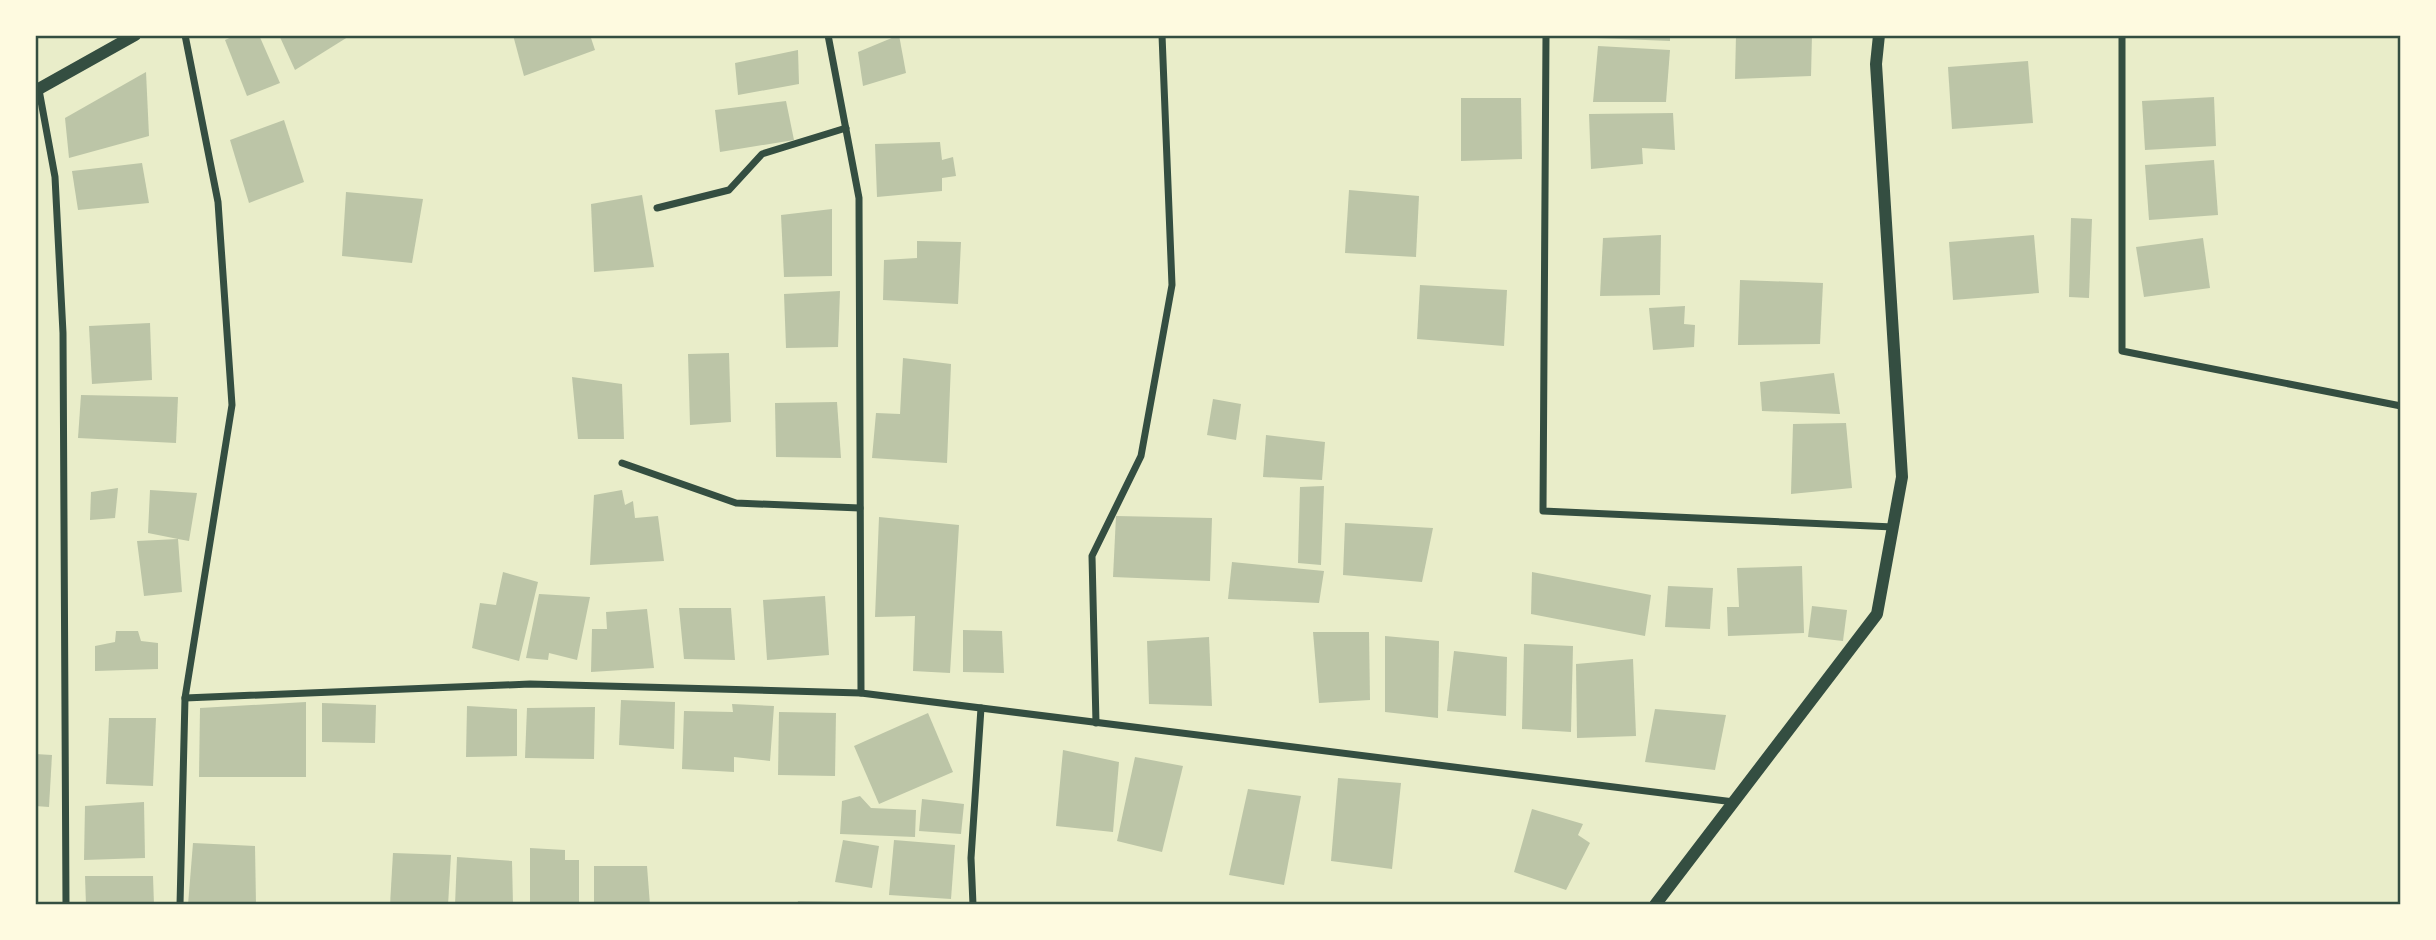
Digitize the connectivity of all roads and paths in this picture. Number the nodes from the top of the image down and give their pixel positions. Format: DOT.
graph roads {
  1 [pos="135,35"];
  2 [pos="185,35"];
  3 [pos="828,35"];
  4 [pos="1161,35"];
  5 [pos="1546,35"];
  6 [pos="1879,35"];
  7 [pos="2122,35"];
  8 [pos="37,91"];
  9 [pos="846,128"];
  10 [pos="657,208"];
  11 [pos="2401,406"];
  12 [pos="622,463"];
  13 [pos="860,508"];
  14 [pos="1893,527"];
  15 [pos="861,693"];
  16 [pos="185,698"];
  17 [pos="981,708"];
  18 [pos="1096,723"];
  19 [pos="1734,802"];
  20 [pos="66,905"];
  21 [pos="180,905"];
  22 [pos="973,905"];
  23 [pos="1655,905"];
  1 -- 8 [label="street"];
  2 -- 16 [label="street"];
  3 -- 9 [label="street"];
  4 -- 18 [label="street"];
  5 -- 14 [label="street"];
  6 -- 14 [label="street"];
  7 -- 11 [label="street"];
  8 -- 20 [label="street"];
  9 -- 10 [label="street"];
  9 -- 13 [label="street"];
  12 -- 13 [label="street"];
  13 -- 15 [label="street"];
  14 -- 19 [label="street"];
  15 -- 16 [label="street"];
  15 -- 17 [label="street"];
  16 -- 21 [label="street"];
  17 -- 18 [label="street"];
  17 -- 22 [label="street"];
  18 -- 19 [label="street"];
  19 -- 23 [label="street"];
}
